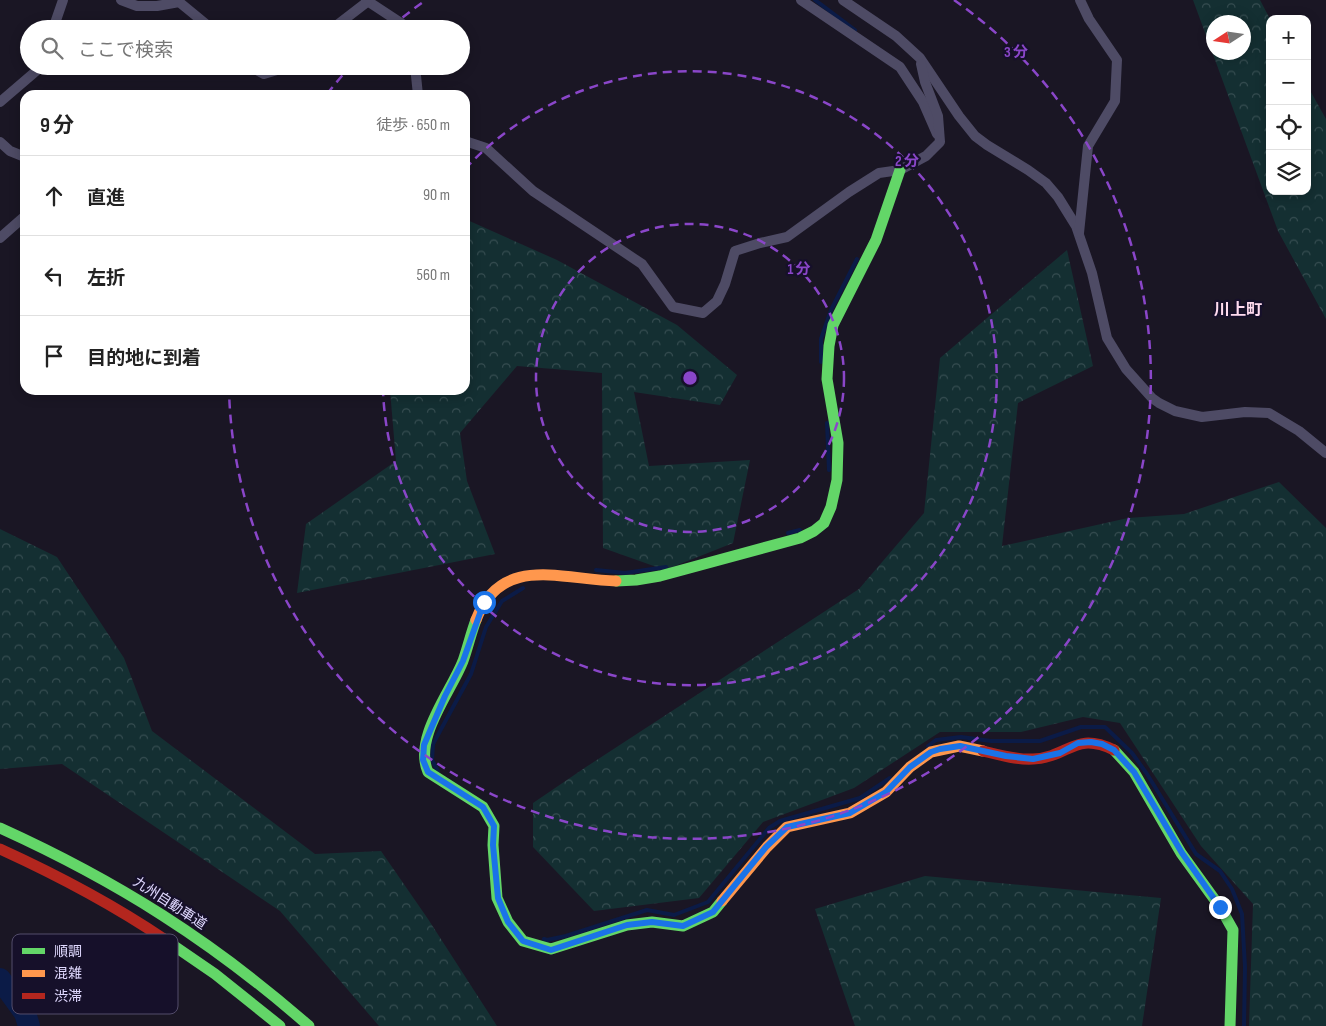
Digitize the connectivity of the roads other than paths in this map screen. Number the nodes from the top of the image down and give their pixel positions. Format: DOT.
graph roads {
  1 [pos="63,0"];
  2 [pos="121,0"];
  3 [pos="801,0"];
  4 [pos="843,0"];
  5 [pos="1080,0"];
  6 [pos="366,1"];
  7 [pos="56,20"];
  8 [pos="201,20"];
  9 [pos="343,20"];
  10 [pos="396,20"];
  11 [pos="920,58"];
  12 [pos="32,75"];
  13 [pos="416,75"];
  14 [pos="417,90"];
  15 [pos="0,102"];
  16 [pos="0,142"];
  17 [pos="940,142"];
  18 [pos="470,143"];
  19 [pos="20,155"];
  20 [pos="900,170"];
  21 [pos="20,220"];
  22 [pos="1079,236"];
  23 [pos="0,238"];
  24 [pos="1326,454"];
  25 [pos="0,828"];
  26 [pos="0,848"];
  27 [pos="158,934"];
  28 [pos="178,947"];
  29 [pos="280,1026"];
  30 [pos="308,1026"];
  31 [pos="1230,1026"];
  1 -- 7 [label="street"];
  2 -- 8 [label="street"];
  3 -- 17 [label="street"];
  4 -- 11 [label="street"];
  5 -- 22 [label="street"];
  6 -- 9 [label="street"];
  6 -- 10 [label="street"];
  11 -- 17 [label="street"];
  11 -- 22 [label="street"];
  12 -- 15 [label="street"];
  13 -- 14 [label="street"];
  16 -- 19 [label="street"];
  17 -- 20 [label="street"];
  18 -- 20 [label="street"];
  20 -- 31 [label="main road"];
  21 -- 23 [label="street"];
  22 -- 24 [label="street"];
  25 -- 30 [label="main road, 九州自動車道"];
  26 -- 27 [label="main road"];
  28 -- 29 [label="main road"];
}
